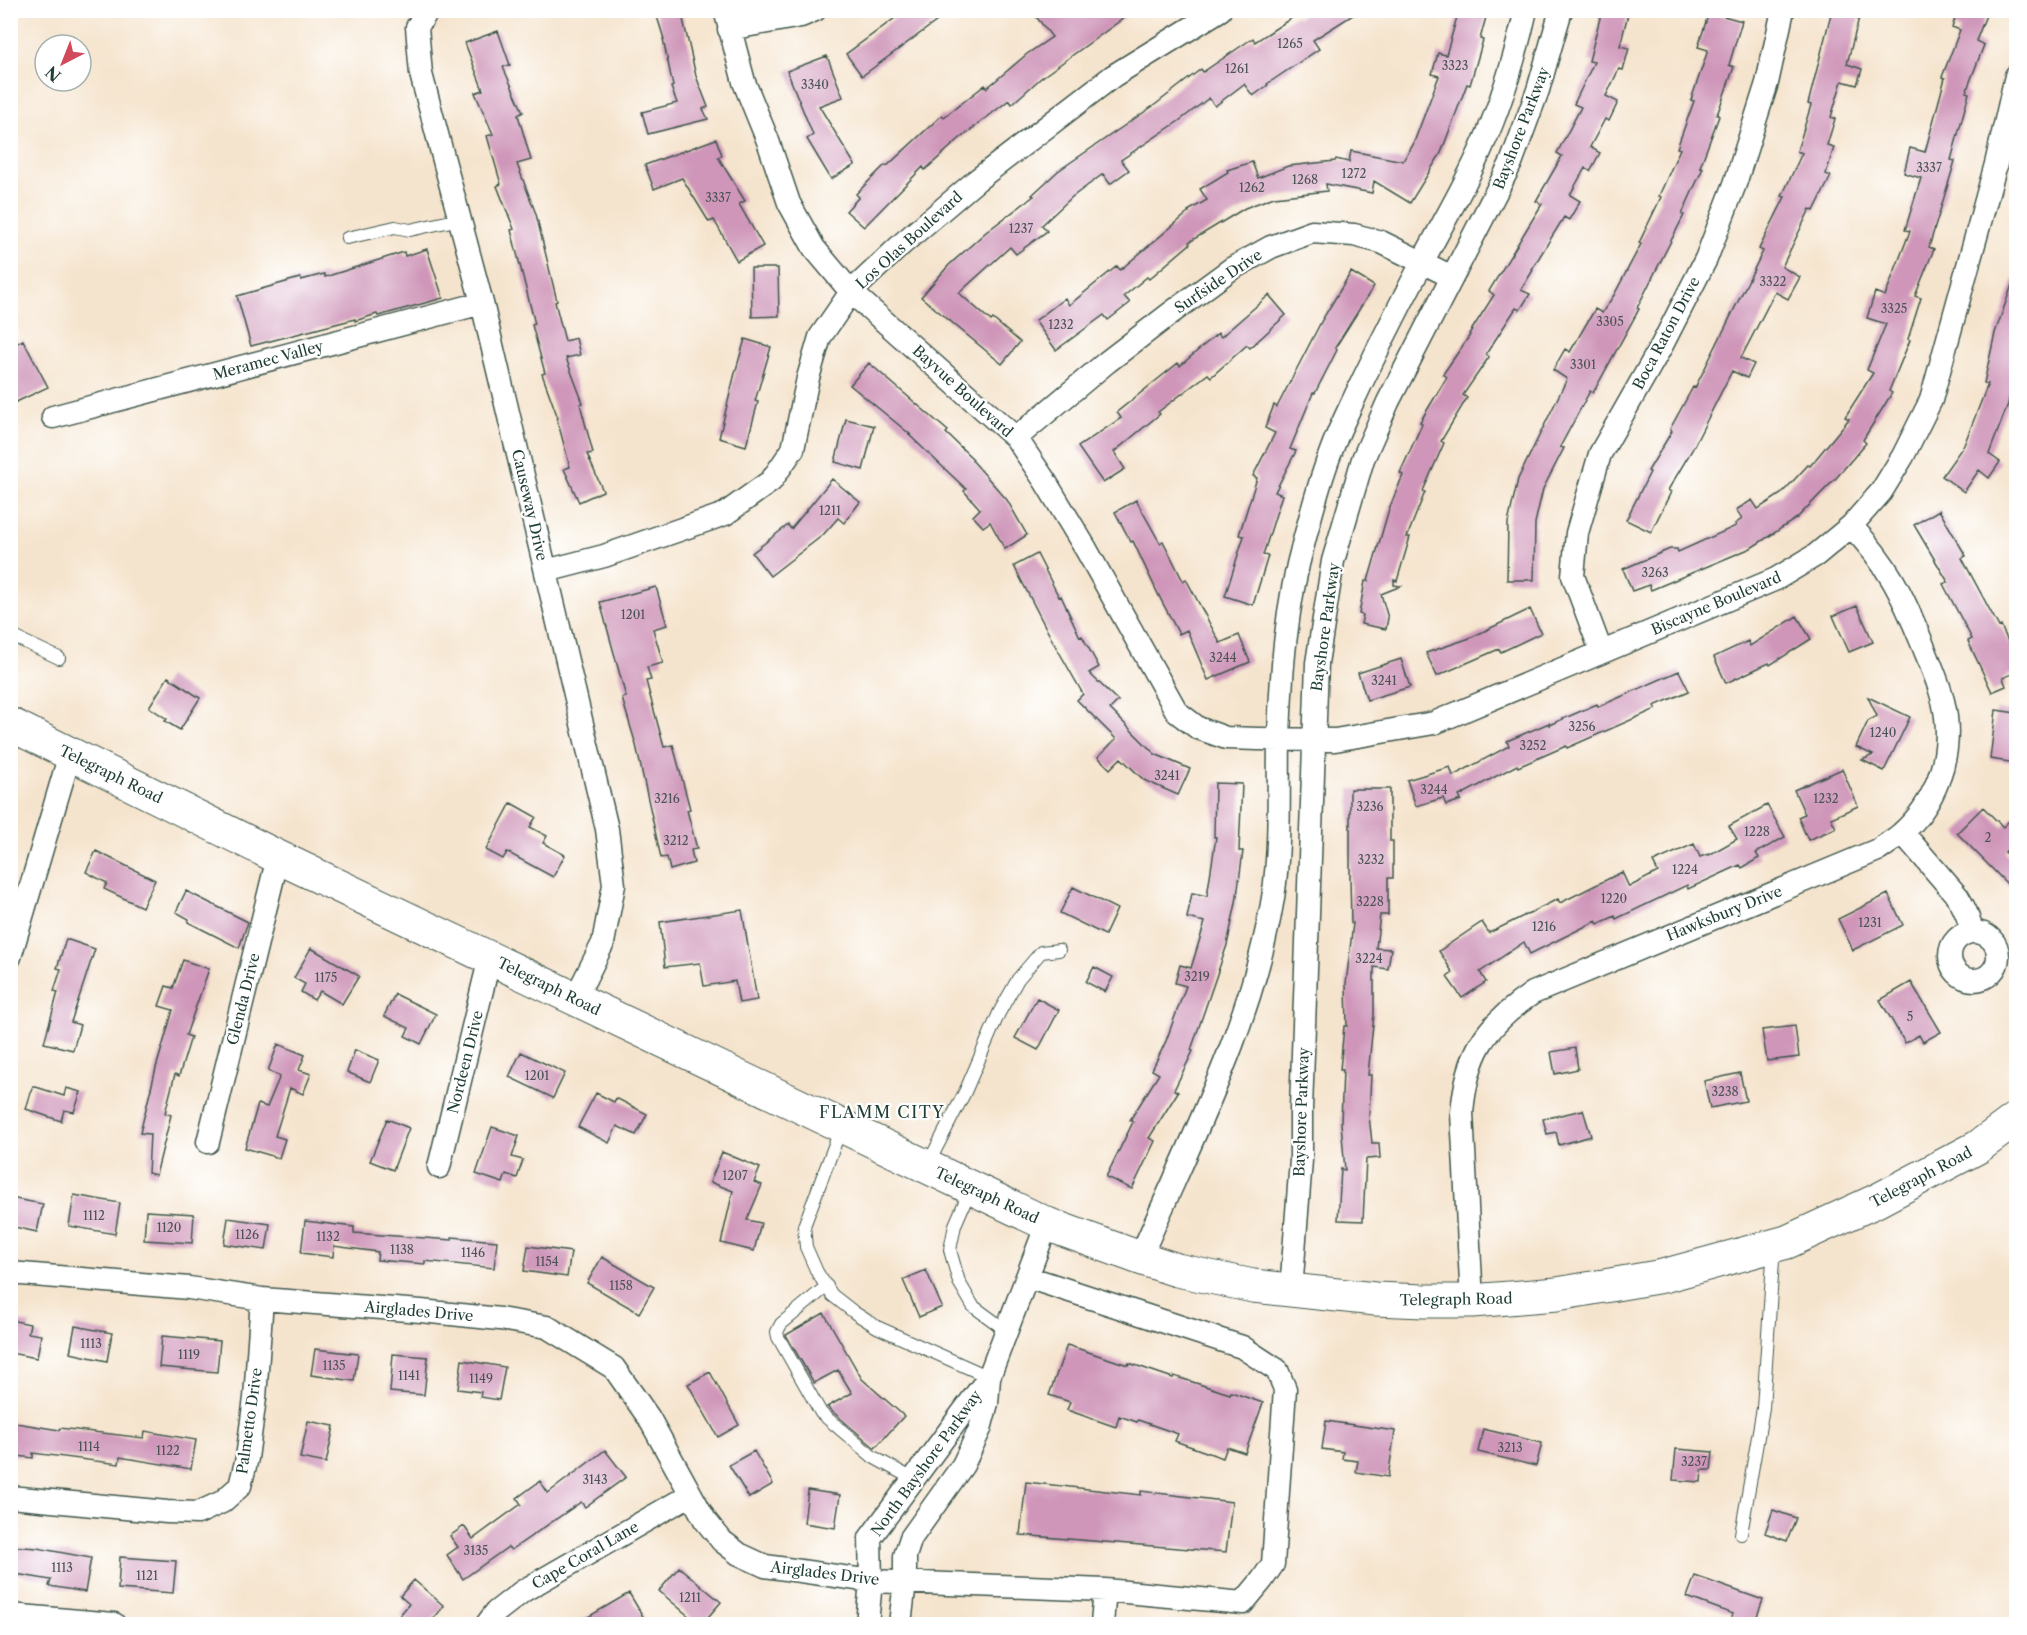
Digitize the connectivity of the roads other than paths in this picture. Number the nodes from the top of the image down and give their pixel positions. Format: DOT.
graph roads {
  1 [pos="428,10"];
  2 [pos="815,10"];
  3 [pos="1220,10"];
  4 [pos="1526,10"];
  5 [pos="1561,10"];
  6 [pos="1783,10"];
  7 [pos="727,20"];
  8 [pos="2016,76"];
  9 [pos="460,219"];
  10 [pos="346,238"];
  11 [pos="1422,261"];
  12 [pos="1452,277"];
  13 [pos="851,292"];
  14 [pos="482,303"];
  15 [pos="53,417"];
  16 [pos="1016,438"];
  17 [pos="1851,526"];
  18 [pos="546,571"];
  19 [pos="10,634"];
  20 [pos="1601,651"];
  21 [pos="59,658"];
  22 [pos="10,724"];
  23 [pos="1279,739"];
  24 [pos="1313,740"];
  25 [pos="70,754"];
  26 [pos="1903,832"];
  27 [pos="278,857"];
  28 [pos="1971,932"];
  29 [pos="1059,950"];
  30 [pos="10,957"];
  31 [pos="490,957"];
  32 [pos="575,999"];
  33 [pos="2016,1119"];
  34 [pos="842,1126"];
  35 [pos="208,1142"];
  36 [pos="439,1167"];
  37 [pos="926,1167"];
  38 [pos="971,1188"];
  39 [pos="1047,1224"];
  40 [pos="1774,1245"];
  41 [pos="1140,1258"];
  42 [pos="10,1273"];
  43 [pos="1027,1277"];
  44 [pos="827,1286"];
  45 [pos="1291,1291"];
  46 [pos="262,1299"];
  47 [pos="1472,1300"];
  48 [pos="1007,1331"];
  49 [pos="989,1377"];
  50 [pos="912,1479"];
  51 [pos="690,1495"];
  52 [pos="10,1497"];
  53 [pos="1741,1534"];
  54 [pos="871,1581"];
  55 [pos="905,1582"];
  56 [pos="1105,1590"];
  57 [pos="10,1614"];
  58 [pos="114,1624"];
  59 [pos="487,1624"];
  60 [pos="867,1624"];
  61 [pos="900,1624"];
  62 [pos="1102,1624"];
  1 -- 9 [label="street, Causeway Drive"];
  2 -- 7 [label="street"];
  3 -- 13 [label="street, Los Olas Boulevard"];
  4 -- 11 [label="street, Bayshore Parkway"];
  5 -- 12 [label="street, Bayshore Parkway"];
  6 -- 20 [label="street, Boca Raton Drive"];
  7 -- 13 [label="street, Bayvue Boulevard"];
  8 -- 17 [label="street, Biscayne Boulevard"];
  9 -- 10 [label="lane"];
  9 -- 14 [label="street, Causeway Drive"];
  11 -- 12 [label="street, Surfside Drive"];
  11 -- 16 [label="street, Surfside Drive"];
  11 -- 23 [label="street, Bayshore Parkway"];
  12 -- 24 [label="street, Bayshore Parkway"];
  13 -- 16 [label="street, Bayvue Boulevard"];
  13 -- 18 [label="street, Los Olas Boulevard"];
  14 -- 15 [label="street, Meramec Valley"];
  14 -- 18 [label="street, Causeway Drive"];
  16 -- 23 [label="street, Bayvue Boulevard"];
  17 -- 20 [label="street, Biscayne Boulevard"];
  17 -- 26 [label="street, Hawksbury Drive"];
  18 -- 32 [label="street, Causeway Drive"];
  19 -- 21 [label="lane"];
  20 -- 24 [label="street, Biscayne Boulevard"];
  22 -- 25 [label="main road, Telegraph Road"];
  23 -- 24 [label="street, Biscayne Boulevard"];
  23 -- 41 [label="street, Bayshore Parkway"];
  24 -- 45 [label="street, Bayshore Parkway"];
  25 -- 27 [label="main road, Telegraph Road"];
  25 -- 30 [label="street"];
  26 -- 28 [label="street"];
  26 -- 47 [label="street, Hawksbury Drive"];
  27 -- 31 [label="main road, Telegraph Road"];
  27 -- 35 [label="street, Glenda Drive"];
  29 -- 37 [label="lane"];
  31 -- 32 [label="main road, Telegraph Road"];
  31 -- 36 [label="street, Nordeen Drive"];
  32 -- 34 [label="main road, Telegraph Road"];
  33 -- 40 [label="main road, Telegraph Road"];
  34 -- 37 [label="main road, Telegraph Road"];
  34 -- 44 [label="lane"];
  37 -- 38 [label="main road, Telegraph Road"];
  38 -- 39 [label="main road, Telegraph Road"];
  38 -- 48 [label="lane"];
  39 -- 41 [label="main road, Telegraph Road"];
  39 -- 43 [label="street, North Bayshore Parkway"];
  40 -- 47 [label="main road, Telegraph Road"];
  40 -- 53 [label="lane"];
  41 -- 45 [label="main road, Telegraph Road"];
  42 -- 46 [label="street, Airglades Drive"];
  43 -- 48 [label="street, North Bayshore Parkway"];
  43 -- 56 [label="street, Airglades Drive"];
  44 -- 49 [label="lane"];
  44 -- 50 [label="lane"];
  45 -- 47 [label="main road, Telegraph Road"];
  46 -- 51 [label="street, Airglades Drive"];
  46 -- 52 [label="street, Palmetto Drive"];
  48 -- 49 [label="street, North Bayshore Parkway"];
  49 -- 50 [label="street, North Bayshore Parkway"];
  49 -- 55 [label="street, North Bayshore Parkway"];
  50 -- 54 [label="street, North Bayshore Parkway"];
  51 -- 54 [label="street, Airglades Drive"];
  51 -- 59 [label="street, Cape Coral Lane"];
  54 -- 55 [label="street, Airglades Drive"];
  54 -- 60 [label="street, North Bayshore Parkway"];
  55 -- 56 [label="street, Airglades Drive"];
  55 -- 61 [label="street, North Bayshore Parkway"];
  56 -- 62 [label="street"];
  57 -- 58 [label="street"];
}
